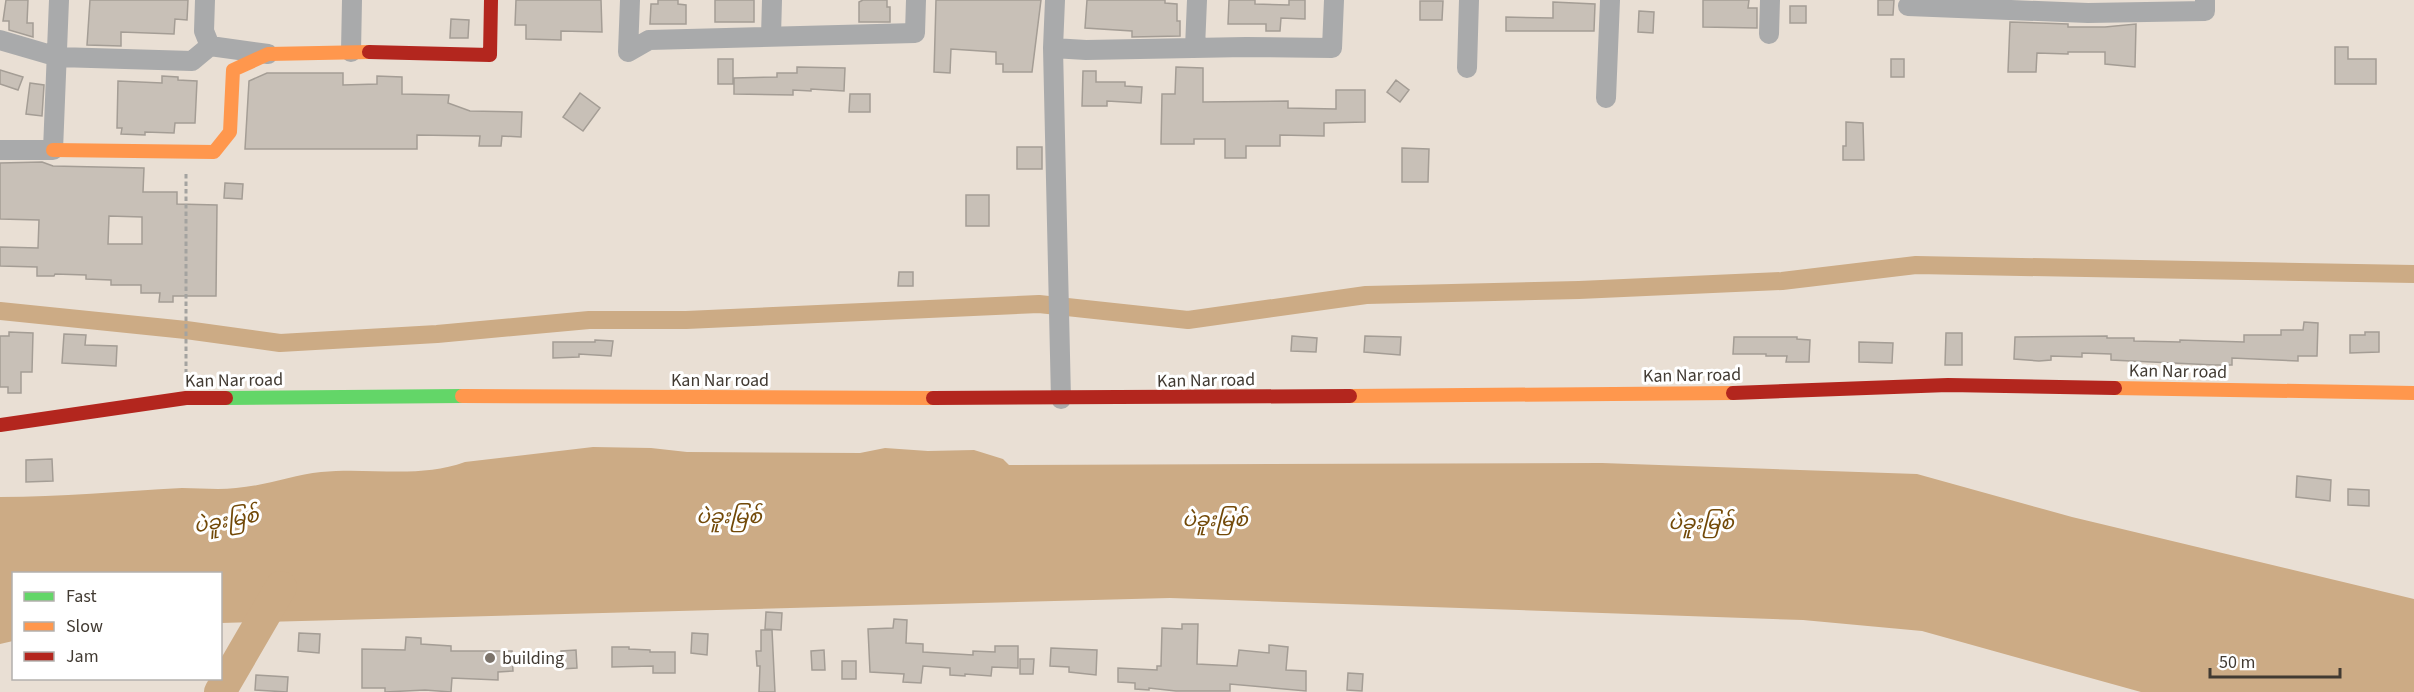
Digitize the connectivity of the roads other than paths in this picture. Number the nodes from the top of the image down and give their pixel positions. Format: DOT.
graph roads {
  1 [pos="59,0"];
  2 [pos="205,0"];
  3 [pos="352,0"];
  4 [pos="491,0"];
  5 [pos="630,0"];
  6 [pos="772,0"];
  7 [pos="916,0"];
  8 [pos="1055,0"];
  9 [pos="1197,0"];
  10 [pos="1334,0"];
  11 [pos="1469,0"];
  12 [pos="1610,0"];
  13 [pos="1770,0"];
  14 [pos="2205,0"];
  15 [pos="2051,6"];
  16 [pos="1908,8"];
  17 [pos="1769,34"];
  18 [pos="771,36"];
  19 [pos="0,40"];
  20 [pos="210,46"];
  21 [pos="1053,48"];
  22 [pos="1195,48"];
  23 [pos="351,52"];
  24 [pos="267,54"];
  25 [pos="58,57"];
  26 [pos="1467,68"];
  27 [pos="1606,98"];
  28 [pos="0,150"];
  29 [pos="53,150"];
  30 [pos="2414,393"];
  31 [pos="1061,399"];
  32 [pos="0,425"];
  1 -- 25 [label="street"];
  2 -- 20 [label="street"];
  3 -- 23 [label="street"];
  4 -- 23 [label="street"];
  5 -- 18 [label="street"];
  6 -- 18 [label="street"];
  7 -- 18 [label="street"];
  8 -- 21 [label="street"];
  9 -- 22 [label="street"];
  10 -- 22 [label="street"];
  11 -- 26 [label="street"];
  12 -- 27 [label="street"];
  13 -- 17 [label="street"];
  14 -- 15 [label="street"];
  15 -- 16 [label="street"];
  19 -- 25 [label="street"];
  20 -- 24 [label="street"];
  20 -- 25 [label="street"];
  21 -- 22 [label="street"];
  21 -- 31 [label="street"];
  23 -- 24 [label="street"];
  24 -- 29 [label="street"];
  25 -- 29 [label="street"];
  28 -- 29 [label="street"];
  30 -- 31 [label="street, Kan Nar road"];
  31 -- 32 [label="street, Kan Nar road"];
}
